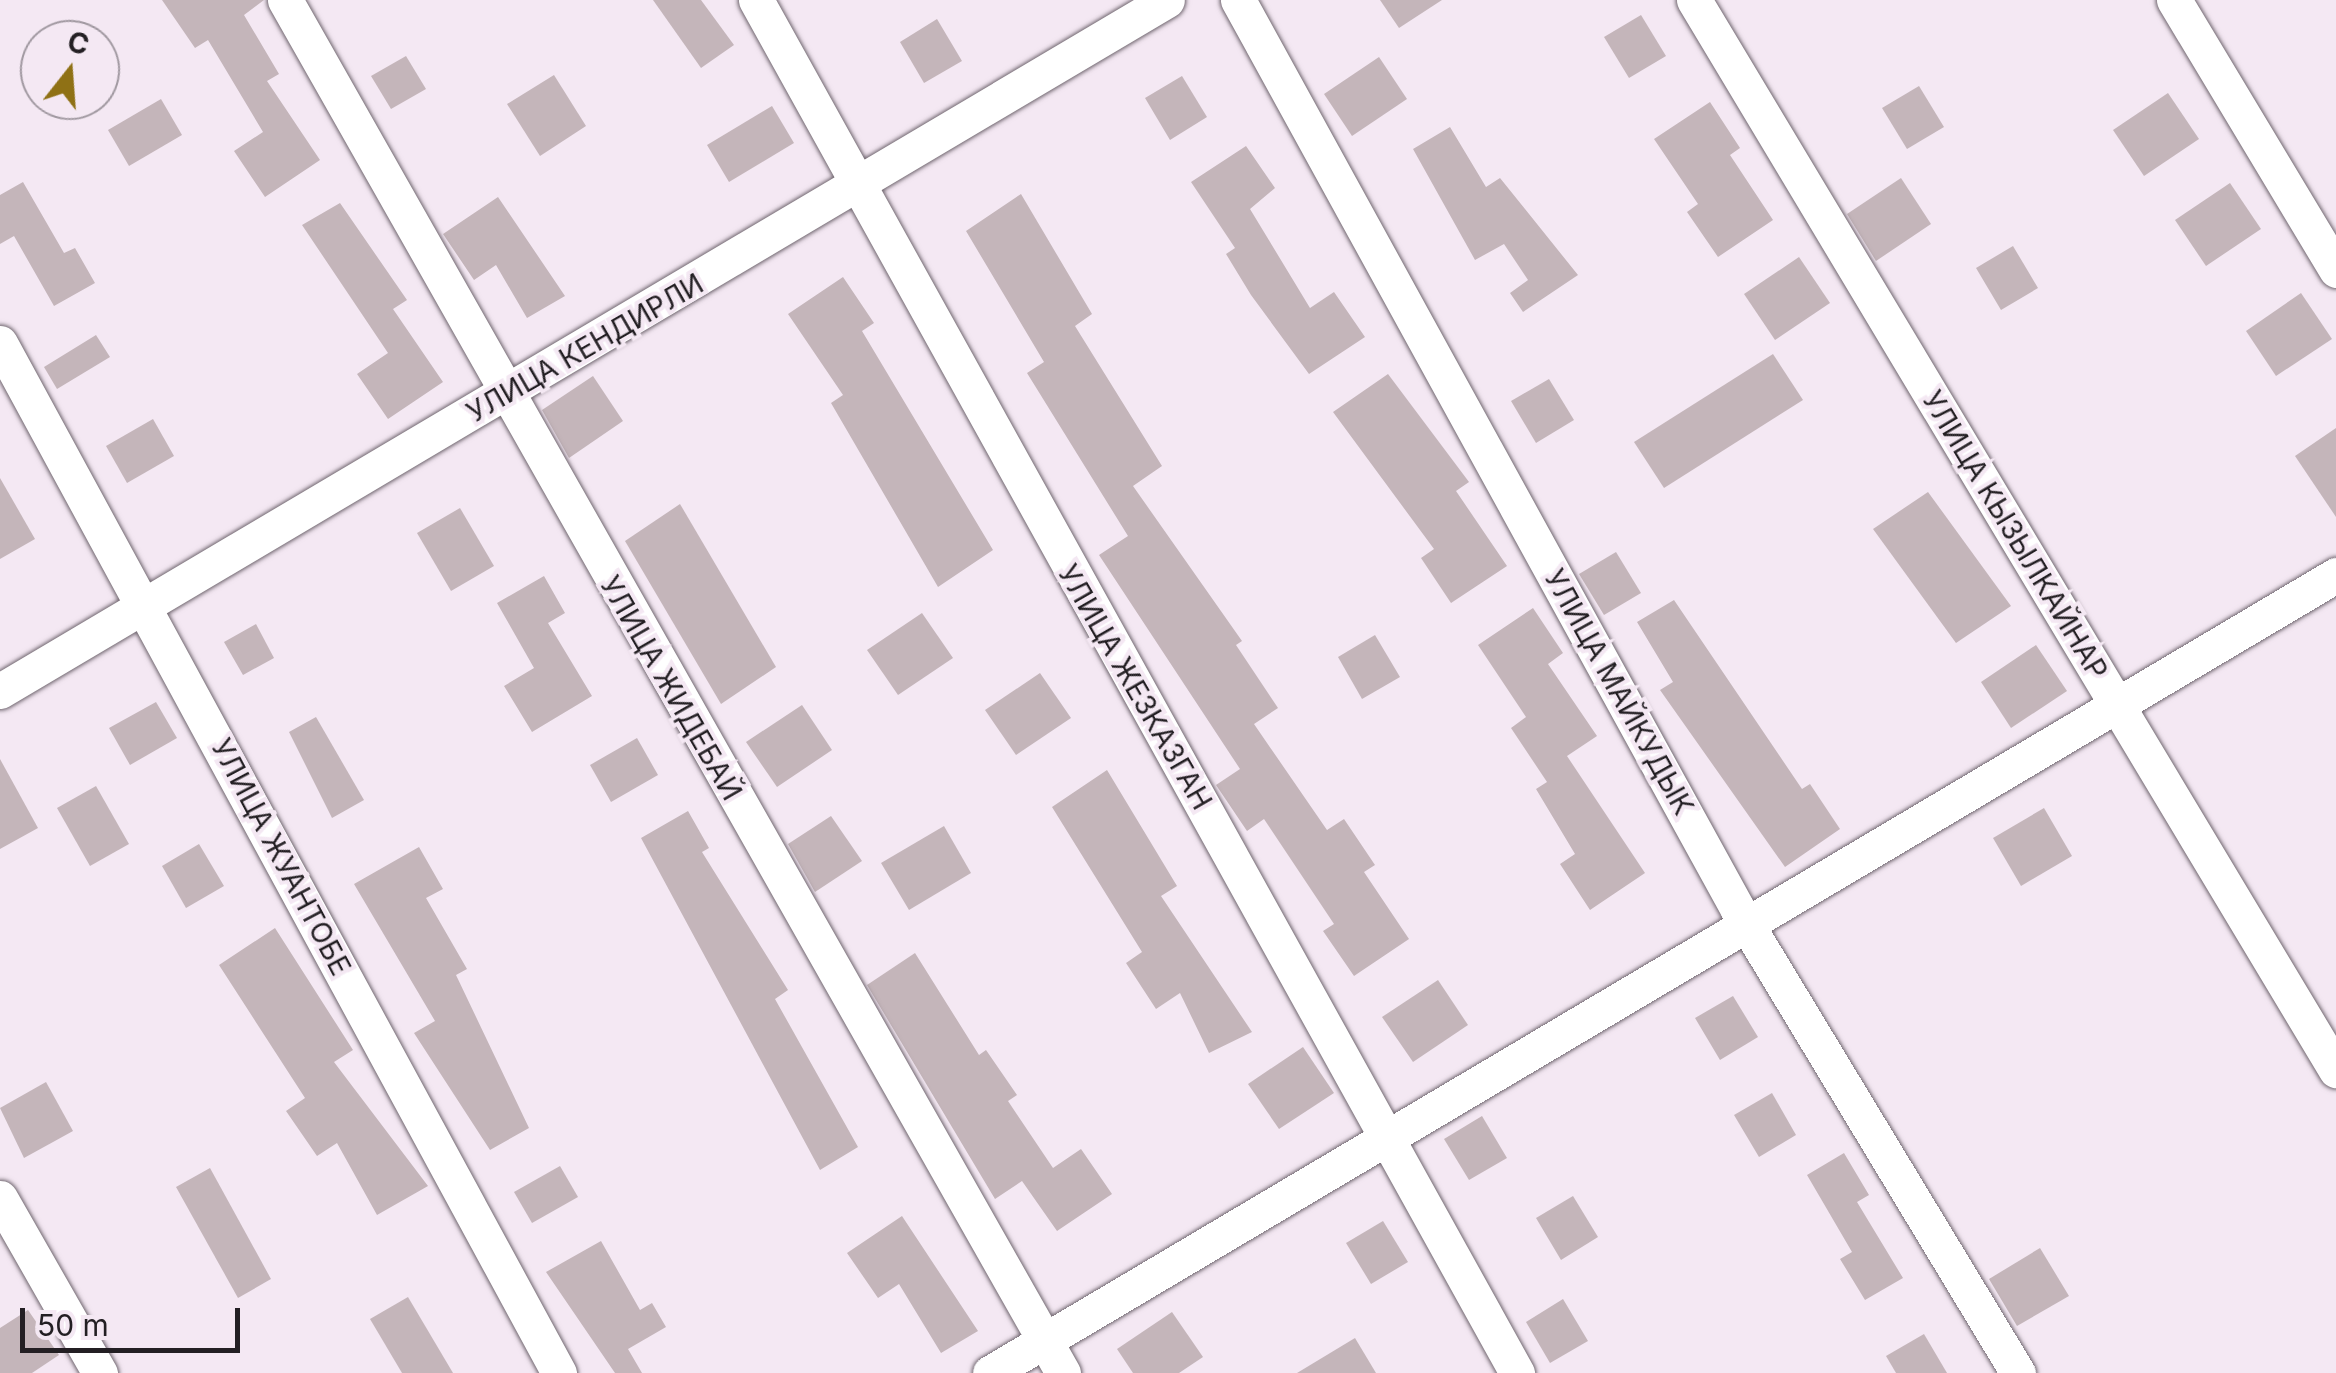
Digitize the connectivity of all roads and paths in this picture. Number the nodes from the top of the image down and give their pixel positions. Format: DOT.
graph roads {
  1 [pos="285,0"];
  2 [pos="756,0"];
  3 [pos="1167,0"];
  4 [pos="1238,0"];
  5 [pos="1694,0"];
  6 [pos="2174,0"];
  7 [pos="860,186"];
  8 [pos="2336,270"];
  9 [pos="0,342"];
  10 [pos="504,396"];
  11 [pos="2336,575"];
  12 [pos="144,602"];
  13 [pos="0,691"];
  14 [pos="2117,704"];
  15 [pos="1747,924"];
  16 [pos="2336,1070"];
  17 [pos="1391,1135"];
  18 [pos="0,1198"];
  19 [pos="1044,1340"];
  20 [pos="100,1373"];
  21 [pos="559,1373"];
  22 [pos="990,1373"];
  23 [pos="1063,1373"];
  24 [pos="1517,1373"];
  25 [pos="2018,1373"];
  1 -- 10 [label="street, УЛИЦА ЖИДЕБАЙ"];
  2 -- 7 [label="street, УЛИЦА ЖЕЗКАЗГАН"];
  3 -- 7 [label="street, УЛИЦА КЕНДИРЛИ"];
  4 -- 15 [label="street, УЛИЦА МАЙКУДЫК"];
  5 -- 14 [label="street, УЛИЦА КЫЗЫЛКАЙНАР"];
  6 -- 8 [label="street"];
  7 -- 10 [label="street, УЛИЦА КЕНДИРЛИ"];
  7 -- 17 [label="street, УЛИЦА ЖЕЗКАЗГАН"];
  9 -- 12 [label="street, УЛИЦА ЖУАНТОБЕ"];
  10 -- 12 [label="street, УЛИЦА КЕНДИРЛИ"];
  10 -- 19 [label="street, УЛИЦА ЖИДЕБАЙ"];
  11 -- 14 [label="street"];
  12 -- 13 [label="street, УЛИЦА КЕНДИРЛИ"];
  12 -- 21 [label="street, УЛИЦА ЖУАНТОБЕ"];
  14 -- 15 [label="street"];
  14 -- 16 [label="street, УЛИЦА КЫЗЫЛКАЙНАР"];
  15 -- 17 [label="street"];
  15 -- 25 [label="street, УЛИЦА МАЙКУДЫК"];
  17 -- 19 [label="street"];
  17 -- 24 [label="street, УЛИЦА ЖЕЗКАЗГАН"];
  18 -- 20 [label="street"];
  19 -- 22 [label="street"];
  19 -- 23 [label="street, УЛИЦА ЖИДЕБАЙ"];
}
